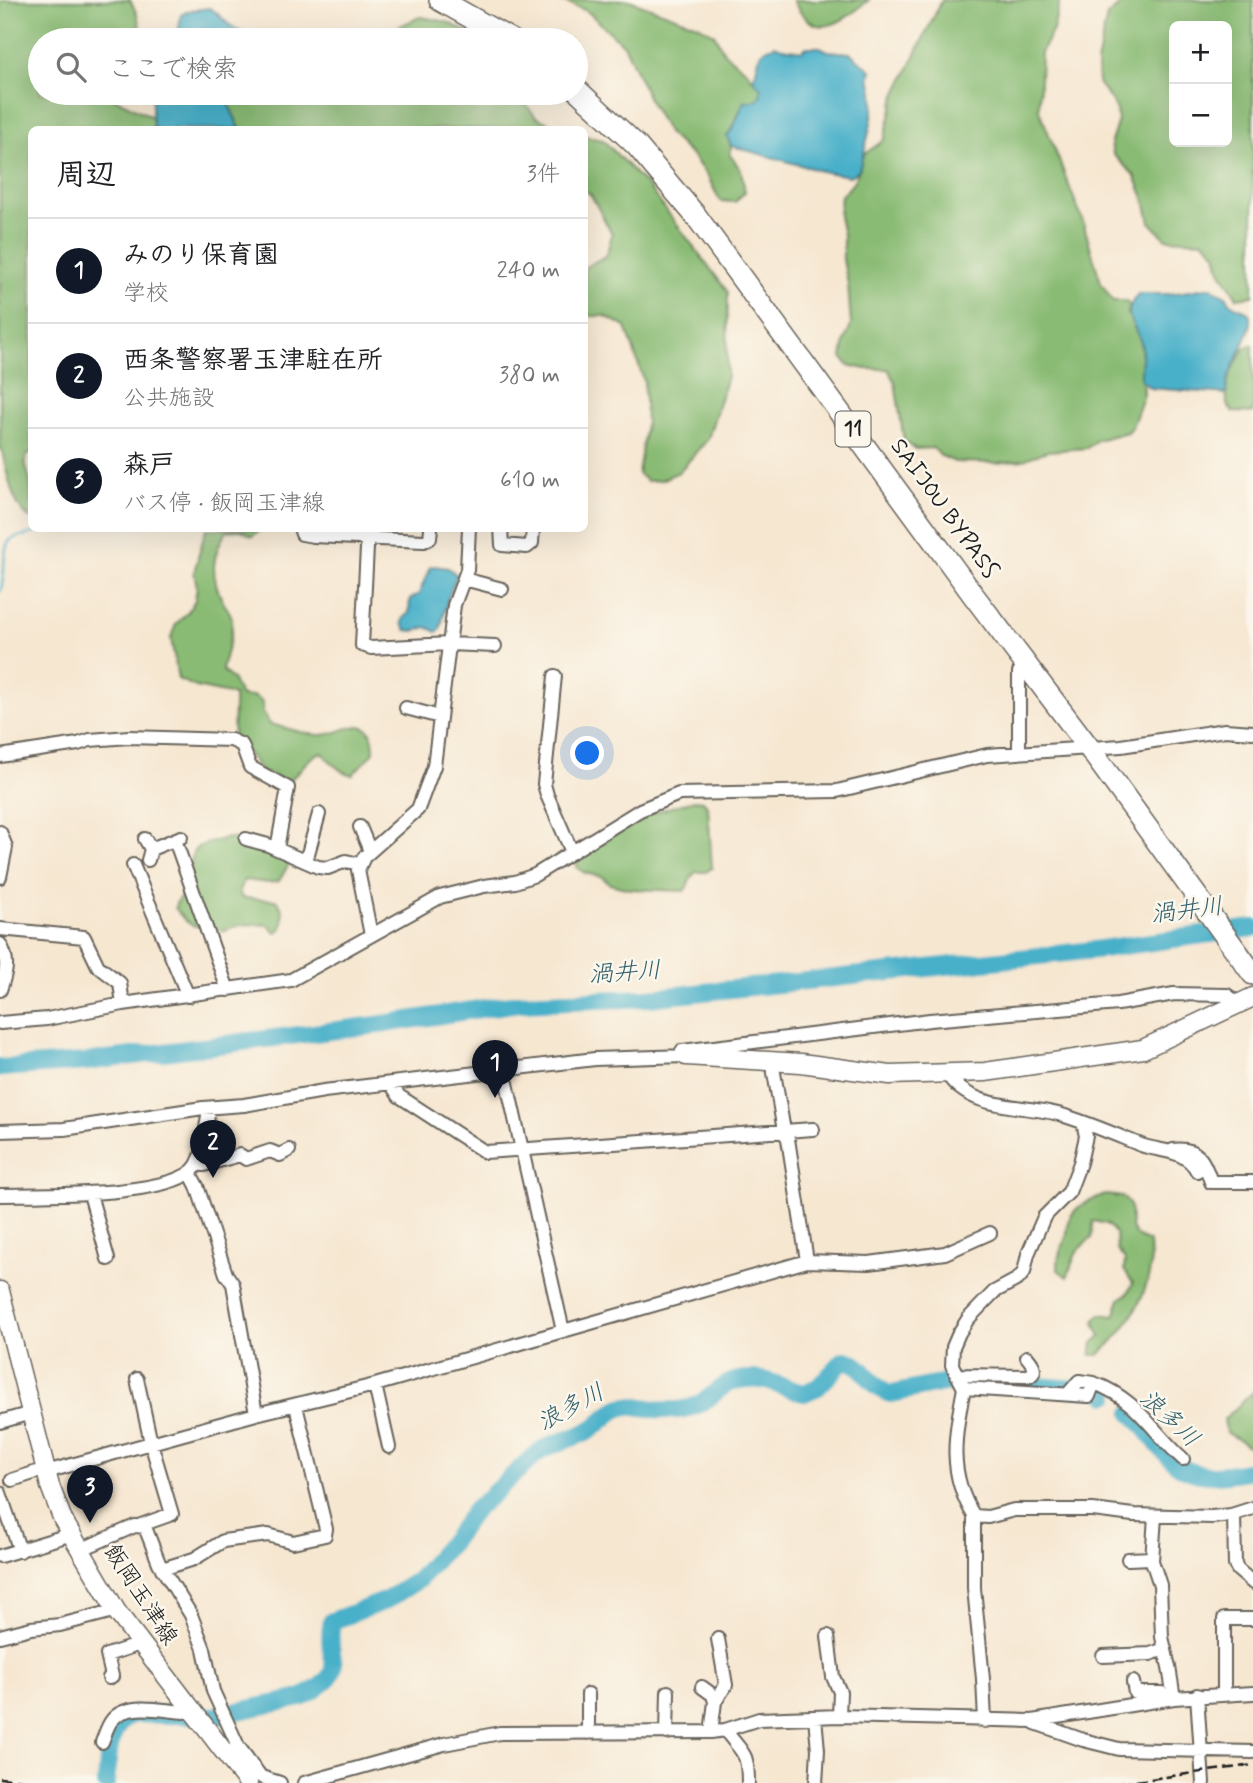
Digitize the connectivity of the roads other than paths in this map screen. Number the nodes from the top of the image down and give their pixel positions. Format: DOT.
graph roads {
  1 [pos="440,0"];
  2 [pos="490,28"];
  3 [pos="588,99"];
  4 [pos="301,532"];
  5 [pos="431,532"];
  6 [pos="469,532"];
  7 [pos="500,532"];
  8 [pos="533,532"];
  9 [pos="322,533"];
  10 [pos="367,534"];
  11 [pos="464,579"];
  12 [pos="502,589"];
  13 [pos="449,644"];
  14 [pos="495,646"];
  15 [pos="1028,665"];
  16 [pos="555,676"];
  17 [pos="406,708"];
  18 [pos="440,717"];
  19 [pos="1253,732"];
  20 [pos="1090,749"];
  21 [pos="1019,752"];
  22 [pos="0,755"];
  23 [pos="319,814"];
  24 [pos="360,827"];
  25 [pos="0,832"];
  26 [pos="246,839"];
  27 [pos="277,849"];
  28 [pos="148,850"];
  29 [pos="370,852"];
  30 [pos="572,852"];
  31 [pos="306,861"];
  32 [pos="359,864"];
  33 [pos="132,865"];
  34 [pos="0,877"];
  35 [pos="0,929"];
  36 [pos="371,934"];
  37 [pos="0,944"];
  38 [pos="1253,974"];
  39 [pos="0,990"];
  40 [pos="228,990"];
  41 [pos="188,996"];
  42 [pos="1246,1000"];
  43 [pos="123,1004"];
  44 [pos="0,1023"];
  45 [pos="662,1055"];
  46 [pos="685,1056"];
  47 [pos="772,1061"];
  48 [pos="504,1070"];
  49 [pos="947,1074"];
  50 [pos="391,1084"];
  51 [pos="210,1108"];
  52 [pos="1083,1123"];
  53 [pos="813,1129"];
  54 [pos="784,1130"];
  55 [pos="0,1131"];
  56 [pos="289,1150"];
  57 [pos="520,1150"];
  58 [pos="1169,1150"];
  59 [pos="194,1168"];
  60 [pos="1197,1171"];
  61 [pos="1253,1182"];
  62 [pos="90,1194"];
  63 [pos="0,1195"];
  64 [pos="990,1233"];
  65 [pos="108,1259"];
  66 [pos="807,1261"];
  67 [pos="0,1292"];
  68 [pos="3,1316"];
  69 [pos="563,1331"];
  70 [pos="1027,1357"];
  71 [pos="137,1379"];
  72 [pos="961,1381"];
  73 [pos="375,1385"];
  74 [pos="296,1406"];
  75 [pos="32,1413"];
  76 [pos="256,1414"];
  77 [pos="0,1422"];
  78 [pos="152,1443"];
  79 [pos="389,1447"];
  80 [pos="1183,1459"];
  81 [pos="46,1470"];
  82 [pos="12,1480"];
  83 [pos="0,1493"];
  84 [pos="1253,1508"];
  85 [pos="1234,1514"];
  86 [pos="974,1516"];
  87 [pos="1155,1516"];
  88 [pos="141,1525"];
  89 [pos="76,1542"];
  90 [pos="20,1551"];
  91 [pos="1,1552"];
  92 [pos="1152,1558"];
  93 [pos="1128,1559"];
  94 [pos="162,1569"];
  95 [pos="1253,1583"];
  96 [pos="115,1609"];
  97 [pos="1253,1619"];
  98 [pos="0,1636"];
  99 [pos="828,1636"];
  100 [pos="718,1639"];
  101 [pos="140,1644"];
  102 [pos="1165,1649"];
  103 [pos="1103,1656"];
  104 [pos="109,1678"];
  105 [pos="1133,1682"];
  106 [pos="702,1687"];
  107 [pos="668,1692"];
  108 [pos="1224,1693"];
  109 [pos="1253,1693"];
  110 [pos="588,1694"];
  111 [pos="1173,1695"];
  112 [pos="1197,1695"];
  113 [pos="715,1702"];
  114 [pos="193,1714"];
  115 [pos="839,1716"];
  116 [pos="815,1717"];
  117 [pos="985,1721"];
  118 [pos="1032,1721"];
  119 [pos="726,1730"];
  120 [pos="711,1732"];
  121 [pos="588,1733"];
  122 [pos="667,1733"];
  123 [pos="102,1742"];
  124 [pos="231,1750"];
  125 [pos="1200,1750"];
  126 [pos="1253,1752"];
  127 [pos="248,1783"];
  128 [pos="280,1783"];
  129 [pos="304,1783"];
  130 [pos="748,1783"];
  131 [pos="816,1783"];
  132 [pos="1203,1783"];
  1 -- 2 [label="highway"];
  3 -- 15 [label="highway, SAIJOU BYPASS / 11"];
  4 -- 9 [label="street"];
  5 -- 10 [label="street"];
  6 -- 11 [label="street"];
  7 -- 8 [label="street"];
  9 -- 10 [label="street"];
  10 -- 13 [label="street"];
  11 -- 12 [label="street"];
  11 -- 13 [label="street"];
  13 -- 14 [label="street"];
  13 -- 18 [label="street"];
  15 -- 20 [label="highway, SAIJOU BYPASS / 11"];
  15 -- 21 [label="street"];
  16 -- 30 [label="street"];
  17 -- 18 [label="street"];
  18 -- 29 [label="street"];
  19 -- 20 [label="street"];
  20 -- 21 [label="street"];
  20 -- 38 [label="highway, SAIJOU BYPASS / 11"];
  21 -- 30 [label="street"];
  22 -- 27 [label="street"];
  23 -- 31 [label="street"];
  24 -- 29 [label="street"];
  25 -- 34 [label="street"];
  26 -- 27 [label="street"];
  27 -- 31 [label="street"];
  28 -- 40 [label="street"];
  29 -- 32 [label="street"];
  30 -- 36 [label="street"];
  31 -- 32 [label="street"];
  32 -- 36 [label="street"];
  33 -- 41 [label="street"];
  35 -- 43 [label="street"];
  36 -- 40 [label="street"];
  37 -- 39 [label="street"];
  40 -- 41 [label="street"];
  41 -- 43 [label="street"];
  42 -- 45 [label="street"];
  42 -- 49 [label="street"];
  43 -- 44 [label="street"];
  45 -- 46 [label="street"];
  45 -- 48 [label="street"];
  46 -- 47 [label="street"];
  47 -- 49 [label="street"];
  47 -- 54 [label="street"];
  48 -- 50 [label="street"];
  48 -- 57 [label="street"];
  49 -- 52 [label="street"];
  50 -- 51 [label="street"];
  50 -- 57 [label="street"];
  51 -- 55 [label="street"];
  51 -- 59 [label="street"];
  52 -- 58 [label="street"];
  52 -- 72 [label="street"];
  53 -- 54 [label="street"];
  54 -- 57 [label="street"];
  54 -- 66 [label="street"];
  56 -- 59 [label="street"];
  57 -- 69 [label="street"];
  58 -- 60 [label="street"];
  58 -- 61 [label="street"];
  59 -- 62 [label="street"];
  59 -- 76 [label="street"];
  62 -- 63 [label="street"];
  62 -- 65 [label="street"];
  64 -- 66 [label="street"];
  66 -- 69 [label="street"];
  67 -- 68 [label="street, 飯岡玉津線"];
  68 -- 75 [label="street, 飯岡玉津線"];
  69 -- 73 [label="street"];
  70 -- 72 [label="street"];
  71 -- 78 [label="street"];
  72 -- 80 [label="street"];
  72 -- 86 [label="street"];
  73 -- 74 [label="street"];
  73 -- 79 [label="street"];
  74 -- 76 [label="street"];
  74 -- 94 [label="street"];
  75 -- 77 [label="street"];
  75 -- 81 [label="street, 飯岡玉津線"];
  76 -- 78 [label="street"];
  78 -- 81 [label="street"];
  78 -- 88 [label="street"];
  81 -- 82 [label="street"];
  81 -- 89 [label="street, 飯岡玉津線"];
  83 -- 90 [label="street"];
  84 -- 85 [label="street"];
  85 -- 87 [label="street"];
  85 -- 95 [label="street"];
  86 -- 87 [label="street"];
  86 -- 117 [label="street"];
  87 -- 92 [label="street"];
  88 -- 89 [label="street"];
  88 -- 94 [label="street"];
  89 -- 90 [label="street"];
  89 -- 96 [label="street, 飯岡玉津線"];
  90 -- 91 [label="street"];
  92 -- 93 [label="street"];
  92 -- 102 [label="street"];
  94 -- 124 [label="street"];
  96 -- 98 [label="street"];
  96 -- 101 [label="street, 飯岡玉津線"];
  97 -- 108 [label="street"];
  99 -- 115 [label="street"];
  100 -- 113 [label="street"];
  101 -- 104 [label="street"];
  101 -- 114 [label="street, 飯岡玉津線"];
  102 -- 103 [label="street"];
  102 -- 111 [label="street"];
  105 -- 111 [label="street"];
  106 -- 113 [label="street"];
  107 -- 122 [label="street"];
  108 -- 109 [label="street"];
  108 -- 112 [label="street"];
  110 -- 121 [label="street"];
  111 -- 112 [label="street"];
  111 -- 118 [label="street"];
  112 -- 125 [label="street"];
  113 -- 120 [label="street"];
  114 -- 123 [label="street"];
  114 -- 124 [label="street, 飯岡玉津線"];
  115 -- 116 [label="street"];
  115 -- 117 [label="street"];
  116 -- 119 [label="street"];
  116 -- 131 [label="street"];
  117 -- 118 [label="street"];
  118 -- 125 [label="street"];
  119 -- 120 [label="street"];
  119 -- 130 [label="street"];
  120 -- 122 [label="street"];
  121 -- 122 [label="street"];
  121 -- 129 [label="street"];
  124 -- 127 [label="street, 飯岡玉津線"];
  124 -- 128 [label="street"];
  125 -- 126 [label="street"];
  125 -- 132 [label="street"];
}
